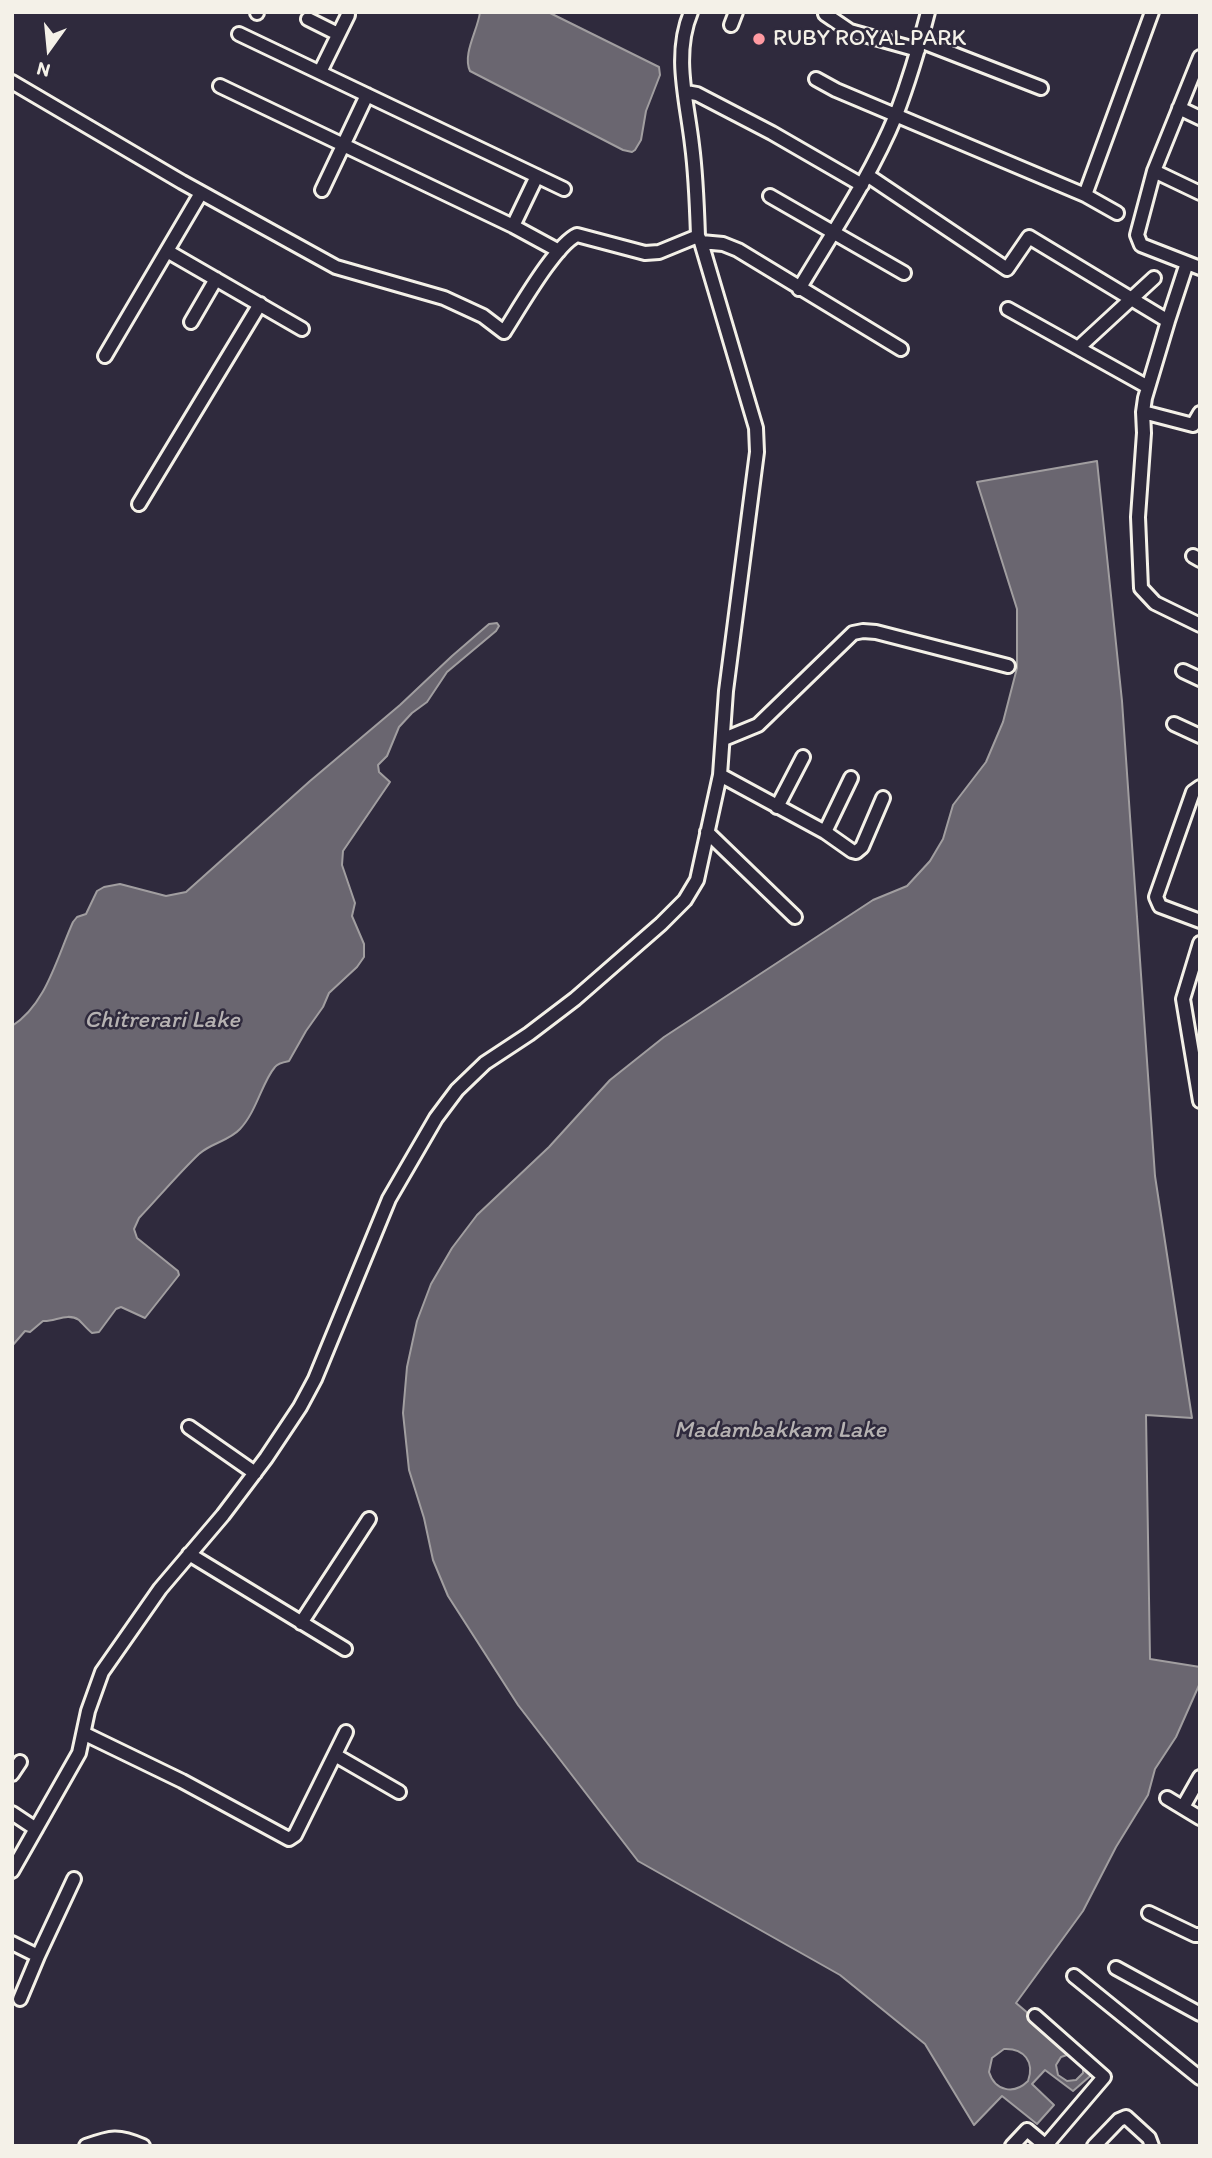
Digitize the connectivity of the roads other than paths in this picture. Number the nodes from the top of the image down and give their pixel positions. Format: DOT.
graph roads {
  1 [pos="691,12"];
  2 [pos="736,12"];
  3 [pos="928,12"];
  4 [pos="1152,12"];
  5 [pos="825,14"];
  6 [pos="348,15"];
  7 [pos="308,19"];
  8 [pos="731,25"];
  9 [pos="239,34"];
  10 [pos="338,34"];
  11 [pos="919,45"];
  12 [pos="1200,57"];
  13 [pos="320,72"];
  14 [pos="816,79"];
  15 [pos="12,82"];
  16 [pos="220,86"];
  17 [pos="1041,88"];
  18 [pos="686,92"];
  19 [pos="367,95"];
  20 [pos="1179,108"];
  21 [pos="895,115"];
  22 [pos="1200,118"];
  23 [pos="344,145"];
  24 [pos="1154,170"];
  25 [pos="537,176"];
  26 [pos="864,180"];
  27 [pos="564,188"];
  28 [pos="322,190"];
  29 [pos="201,193"];
  30 [pos="1200,193"];
  31 [pos="1085,195"];
  32 [pos="770,196"];
  33 [pos="1117,213"];
  34 [pos="513,226"];
  35 [pos="833,232"];
  36 [pos="700,239"];
  37 [pos="167,251"];
  38 [pos="559,251"];
  39 [pos="1194,266"];
  40 [pos="904,273"];
  41 [pos="1154,278"];
  42 [pos="216,279"];
  43 [pos="799,289"];
  44 [pos="1132,299"];
  45 [pos="260,304"];
  46 [pos="1007,309"];
  47 [pos="1168,321"];
  48 [pos="191,322"];
  49 [pos="302,329"];
  50 [pos="1079,348"];
  51 [pos="901,349"];
  52 [pos="105,356"];
  53 [pos="1148,387"];
  54 [pos="1143,412"];
  55 [pos="1198,423"];
  56 [pos="139,504"];
  57 [pos="1200,625"];
  58 [pos="1008,666"];
  59 [pos="1183,671"];
  60 [pos="1200,679"];
  61 [pos="1174,724"];
  62 [pos="1200,736"];
  63 [pos="723,739"];
  64 [pos="803,757"];
  65 [pos="720,775"];
  66 [pos="851,778"];
  67 [pos="1200,787"];
  68 [pos="883,798"];
  69 [pos="777,807"];
  70 [pos="707,832"];
  71 [pos="825,832"];
  72 [pos="795,917"];
  73 [pos="1200,922"];
  74 [pos="1200,943"];
  75 [pos="1194,1024"];
  76 [pos="1199,1093"];
  77 [pos="189,1427"];
  78 [pos="255,1472"];
  79 [pos="369,1519"];
  80 [pos="189,1554"];
  81 [pos="301,1623"];
  82 [pos="345,1649"];
  83 [pos="346,1732"];
  84 [pos="85,1734"];
  85 [pos="335,1755"];
  86 [pos="20,1762"];
  87 [pos="12,1774"];
  88 [pos="1200,1777"];
  89 [pos="399,1792"];
  90 [pos="1167,1798"];
  91 [pos="1183,1807"];
  92 [pos="12,1814"];
  93 [pos="1200,1818"];
  94 [pos="36,1829"];
  95 [pos="12,1871"];
  96 [pos="74,1879"];
  97 [pos="1149,1913"];
  98 [pos="1200,1935"];
  99 [pos="12,1943"];
  100 [pos="38,1956"];
  101 [pos="1116,1968"];
  102 [pos="1074,1976"];
  103 [pos="20,1999"];
  104 [pos="1200,2014"];
  105 [pos="1035,2017"];
  106 [pos="1200,2078"];
  107 [pos="86,2146"];
  108 [pos="143,2146"];
  109 [pos="1012,2146"];
  110 [pos="1046,2146"];
  111 [pos="1094,2146"];
  112 [pos="1153,2146"];
  1 -- 18 [label="street"];
  2 -- 8 [label="street"];
  3 -- 11 [label="street"];
  4 -- 31 [label="street"];
  5 -- 11 [label="street"];
  6 -- 10 [label="street"];
  7 -- 10 [label="street"];
  9 -- 13 [label="street"];
  10 -- 13 [label="street"];
  11 -- 17 [label="street"];
  11 -- 21 [label="street"];
  12 -- 20 [label="street"];
  13 -- 19 [label="street"];
  14 -- 21 [label="street"];
  15 -- 29 [label="street"];
  16 -- 23 [label="street"];
  18 -- 26 [label="street"];
  18 -- 36 [label="street"];
  19 -- 23 [label="street"];
  19 -- 25 [label="street"];
  20 -- 22 [label="street"];
  20 -- 24 [label="street"];
  21 -- 26 [label="street"];
  21 -- 31 [label="street"];
  23 -- 28 [label="street"];
  23 -- 34 [label="street"];
  24 -- 30 [label="street"];
  24 -- 39 [label="street"];
  25 -- 27 [label="street"];
  25 -- 34 [label="street"];
  26 -- 35 [label="street"];
  26 -- 44 [label="street"];
  29 -- 37 [label="street"];
  29 -- 38 [label="street"];
  31 -- 33 [label="street"];
  32 -- 35 [label="street"];
  34 -- 38 [label="street"];
  35 -- 40 [label="street"];
  35 -- 43 [label="street"];
  36 -- 38 [label="street"];
  36 -- 43 [label="street"];
  36 -- 63 [label="street"];
  37 -- 42 [label="street"];
  37 -- 52 [label="street"];
  39 -- 47 [label="street"];
  41 -- 44 [label="street"];
  42 -- 45 [label="street"];
  42 -- 48 [label="street"];
  43 -- 51 [label="street"];
  44 -- 47 [label="street"];
  44 -- 50 [label="street"];
  45 -- 49 [label="street"];
  45 -- 56 [label="street"];
  46 -- 50 [label="street"];
  47 -- 53 [label="street"];
  50 -- 53 [label="street"];
  53 -- 54 [label="street"];
  54 -- 55 [label="street"];
  54 -- 57 [label="street"];
  58 -- 63 [label="street"];
  59 -- 60 [label="street"];
  61 -- 62 [label="street"];
  63 -- 65 [label="street"];
  64 -- 69 [label="street"];
  65 -- 69 [label="street"];
  65 -- 70 [label="street"];
  66 -- 71 [label="street"];
  67 -- 73 [label="street"];
  68 -- 71 [label="street"];
  69 -- 71 [label="street"];
  70 -- 72 [label="street"];
  70 -- 78 [label="street"];
  74 -- 75 [label="street"];
  75 -- 76 [label="street"];
  77 -- 78 [label="street"];
  78 -- 80 [label="street"];
  79 -- 81 [label="street"];
  80 -- 81 [label="street"];
  80 -- 84 [label="street"];
  81 -- 82 [label="street"];
  83 -- 85 [label="street"];
  84 -- 85 [label="street"];
  84 -- 94 [label="street"];
  85 -- 89 [label="street"];
  86 -- 87 [label="street"];
  88 -- 91 [label="street"];
  90 -- 91 [label="street"];
  91 -- 93 [label="street"];
  92 -- 94 [label="street"];
  94 -- 95 [label="street"];
  96 -- 100 [label="street"];
  97 -- 98 [label="street"];
  99 -- 100 [label="street"];
  100 -- 103 [label="street"];
  101 -- 104 [label="street"];
  102 -- 106 [label="street"];
  105 -- 110 [label="street"];
  107 -- 108 [label="street"];
  109 -- 110 [label="street"];
  111 -- 112 [label="street"];
}
